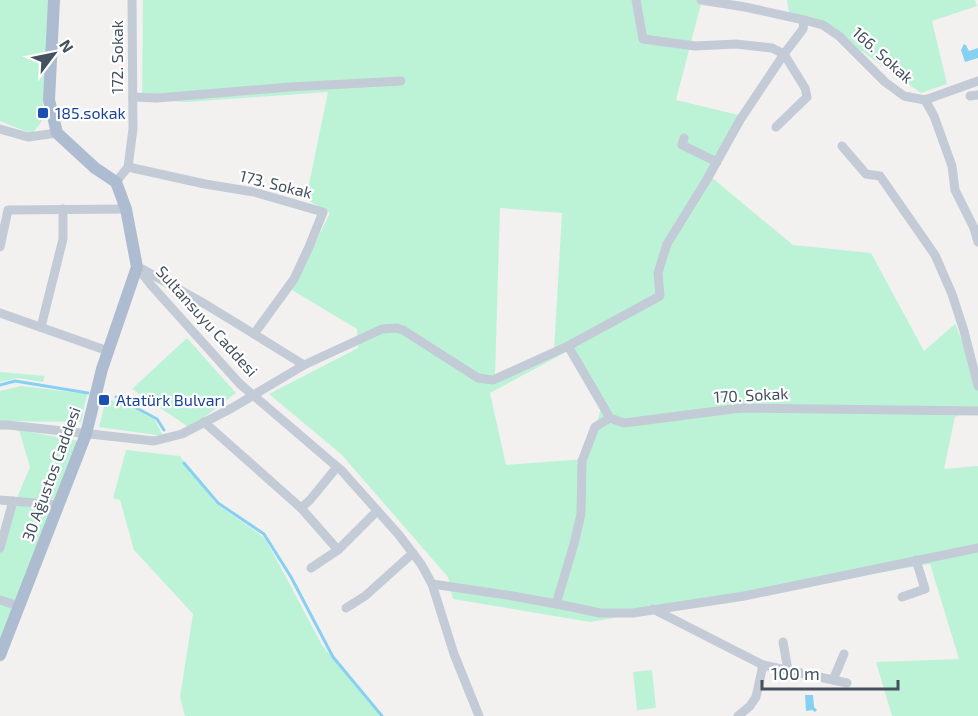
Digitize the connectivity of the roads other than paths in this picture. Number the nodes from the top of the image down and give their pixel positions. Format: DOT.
graph roads {
  1 [pos="54,0"];
  2 [pos="132,0"];
  3 [pos="636,0"];
  4 [pos="701,0"];
  5 [pos="772,0"];
  6 [pos="725,2"];
  7 [pos="772,12"];
  8 [pos="804,20"];
  9 [pos="784,54"];
  10 [pos="401,81"];
  11 [pos="978,81"];
  12 [pos="133,97"];
  13 [pos="925,100"];
  14 [pos="776,127"];
  15 [pos="0,129"];
  16 [pos="57,133"];
  17 [pos="684,138"];
  18 [pos="842,146"];
  19 [pos="717,162"];
  20 [pos="128,167"];
  21 [pos="116,182"];
  22 [pos="63,209"];
  23 [pos="126,209"];
  24 [pos="978,242"];
  25 [pos="0,247"];
  26 [pos="137,267"];
  27 [pos="0,313"];
  28 [pos="41,327"];
  29 [pos="254,334"];
  30 [pos="568,346"];
  31 [pos="108,351"];
  32 [pos="304,365"];
  33 [pos="978,386"];
  34 [pos="252,394"];
  35 [pos="978,411"];
  36 [pos="610,418"];
  37 [pos="204,422"];
  38 [pos="0,425"];
  39 [pos="86,434"];
  40 [pos="337,467"];
  41 [pos="0,500"];
  42 [pos="13,501"];
  43 [pos="59,505"];
  44 [pos="301,508"];
  45 [pos="377,511"];
  46 [pos="0,548"];
  47 [pos="978,548"];
  48 [pos="338,550"];
  49 [pos="412,553"];
  50 [pos="916,560"];
  51 [pos="311,568"];
  52 [pos="432,584"];
  53 [pos="902,597"];
  54 [pos="0,600"];
  55 [pos="555,604"];
  56 [pos="20,606"];
  57 [pos="346,609"];
  58 [pos="653,609"];
  59 [pos="783,642"];
  60 [pos="844,654"];
  61 [pos="0,655"];
  62 [pos="762,665"];
  63 [pos="788,670"];
  64 [pos="833,680"];
  65 [pos="847,683"];
  66 [pos="478,716"];
  67 [pos="738,716"];
  1 -- 16 [label="main road"];
  2 -- 12 [label="street, 172. Sokak"];
  3 -- 9 [label="street"];
  4 -- 6 [label="street, 166. Sokak"];
  5 -- 7 [label="street"];
  6 -- 7 [label="street, 166. Sokak"];
  7 -- 8 [label="street, 166. Sokak"];
  8 -- 9 [label="street"];
  8 -- 13 [label="street, 166. Sokak"];
  9 -- 14 [label="street"];
  9 -- 19 [label="street"];
  10 -- 12 [label="street"];
  11 -- 13 [label="street, 166. Sokak"];
  12 -- 20 [label="street, 172. Sokak"];
  13 -- 24 [label="street"];
  15 -- 16 [label="street"];
  16 -- 21 [label="main road"];
  17 -- 19 [label="street"];
  18 -- 33 [label="street"];
  19 -- 30 [label="street"];
  20 -- 21 [label="street"];
  20 -- 29 [label="street, 173. Sokak"];
  21 -- 23 [label="main road, Sultansuyu Caddesi"];
  22 -- 23 [label="street"];
  22 -- 25 [label="street"];
  22 -- 28 [label="street"];
  23 -- 26 [label="main road, Sultansuyu Caddesi"];
  26 -- 29 [label="street"];
  26 -- 31 [label="main road, 30 Ağustos Caddesi"];
  26 -- 34 [label="street, Sultansuyu Caddesi"];
  27 -- 28 [label="street"];
  28 -- 31 [label="street"];
  29 -- 32 [label="street"];
  30 -- 32 [label="street"];
  30 -- 36 [label="street"];
  31 -- 39 [label="main road, 30 Ağustos Caddesi"];
  32 -- 34 [label="street"];
  34 -- 37 [label="street, Sultansuyu Caddesi"];
  34 -- 40 [label="street"];
  35 -- 36 [label="street, 170. Sokak"];
  36 -- 55 [label="street"];
  37 -- 39 [label="street, Sultansuyu Caddesi"];
  37 -- 44 [label="street"];
  38 -- 39 [label="street, Sultansuyu Caddesi"];
  39 -- 43 [label="main road, 30 Ağustos Caddesi"];
  40 -- 44 [label="street"];
  40 -- 45 [label="street"];
  41 -- 42 [label="street"];
  42 -- 43 [label="street"];
  42 -- 46 [label="street"];
  43 -- 56 [label="main road, 30 Ağustos Caddesi"];
  44 -- 48 [label="street"];
  45 -- 48 [label="street"];
  45 -- 49 [label="street"];
  47 -- 50 [label="street"];
  48 -- 51 [label="street"];
  49 -- 52 [label="street"];
  49 -- 57 [label="street"];
  50 -- 53 [label="street"];
  50 -- 58 [label="street"];
  52 -- 55 [label="street"];
  52 -- 66 [label="street"];
  54 -- 56 [label="street"];
  55 -- 58 [label="street"];
  56 -- 61 [label="main road, 30 Ağustos Caddesi"];
  58 -- 62 [label="street"];
  59 -- 63 [label="street"];
  60 -- 64 [label="street"];
  62 -- 63 [label="street"];
  62 -- 67 [label="street"];
  63 -- 64 [label="street"];
  64 -- 65 [label="street"];
}
